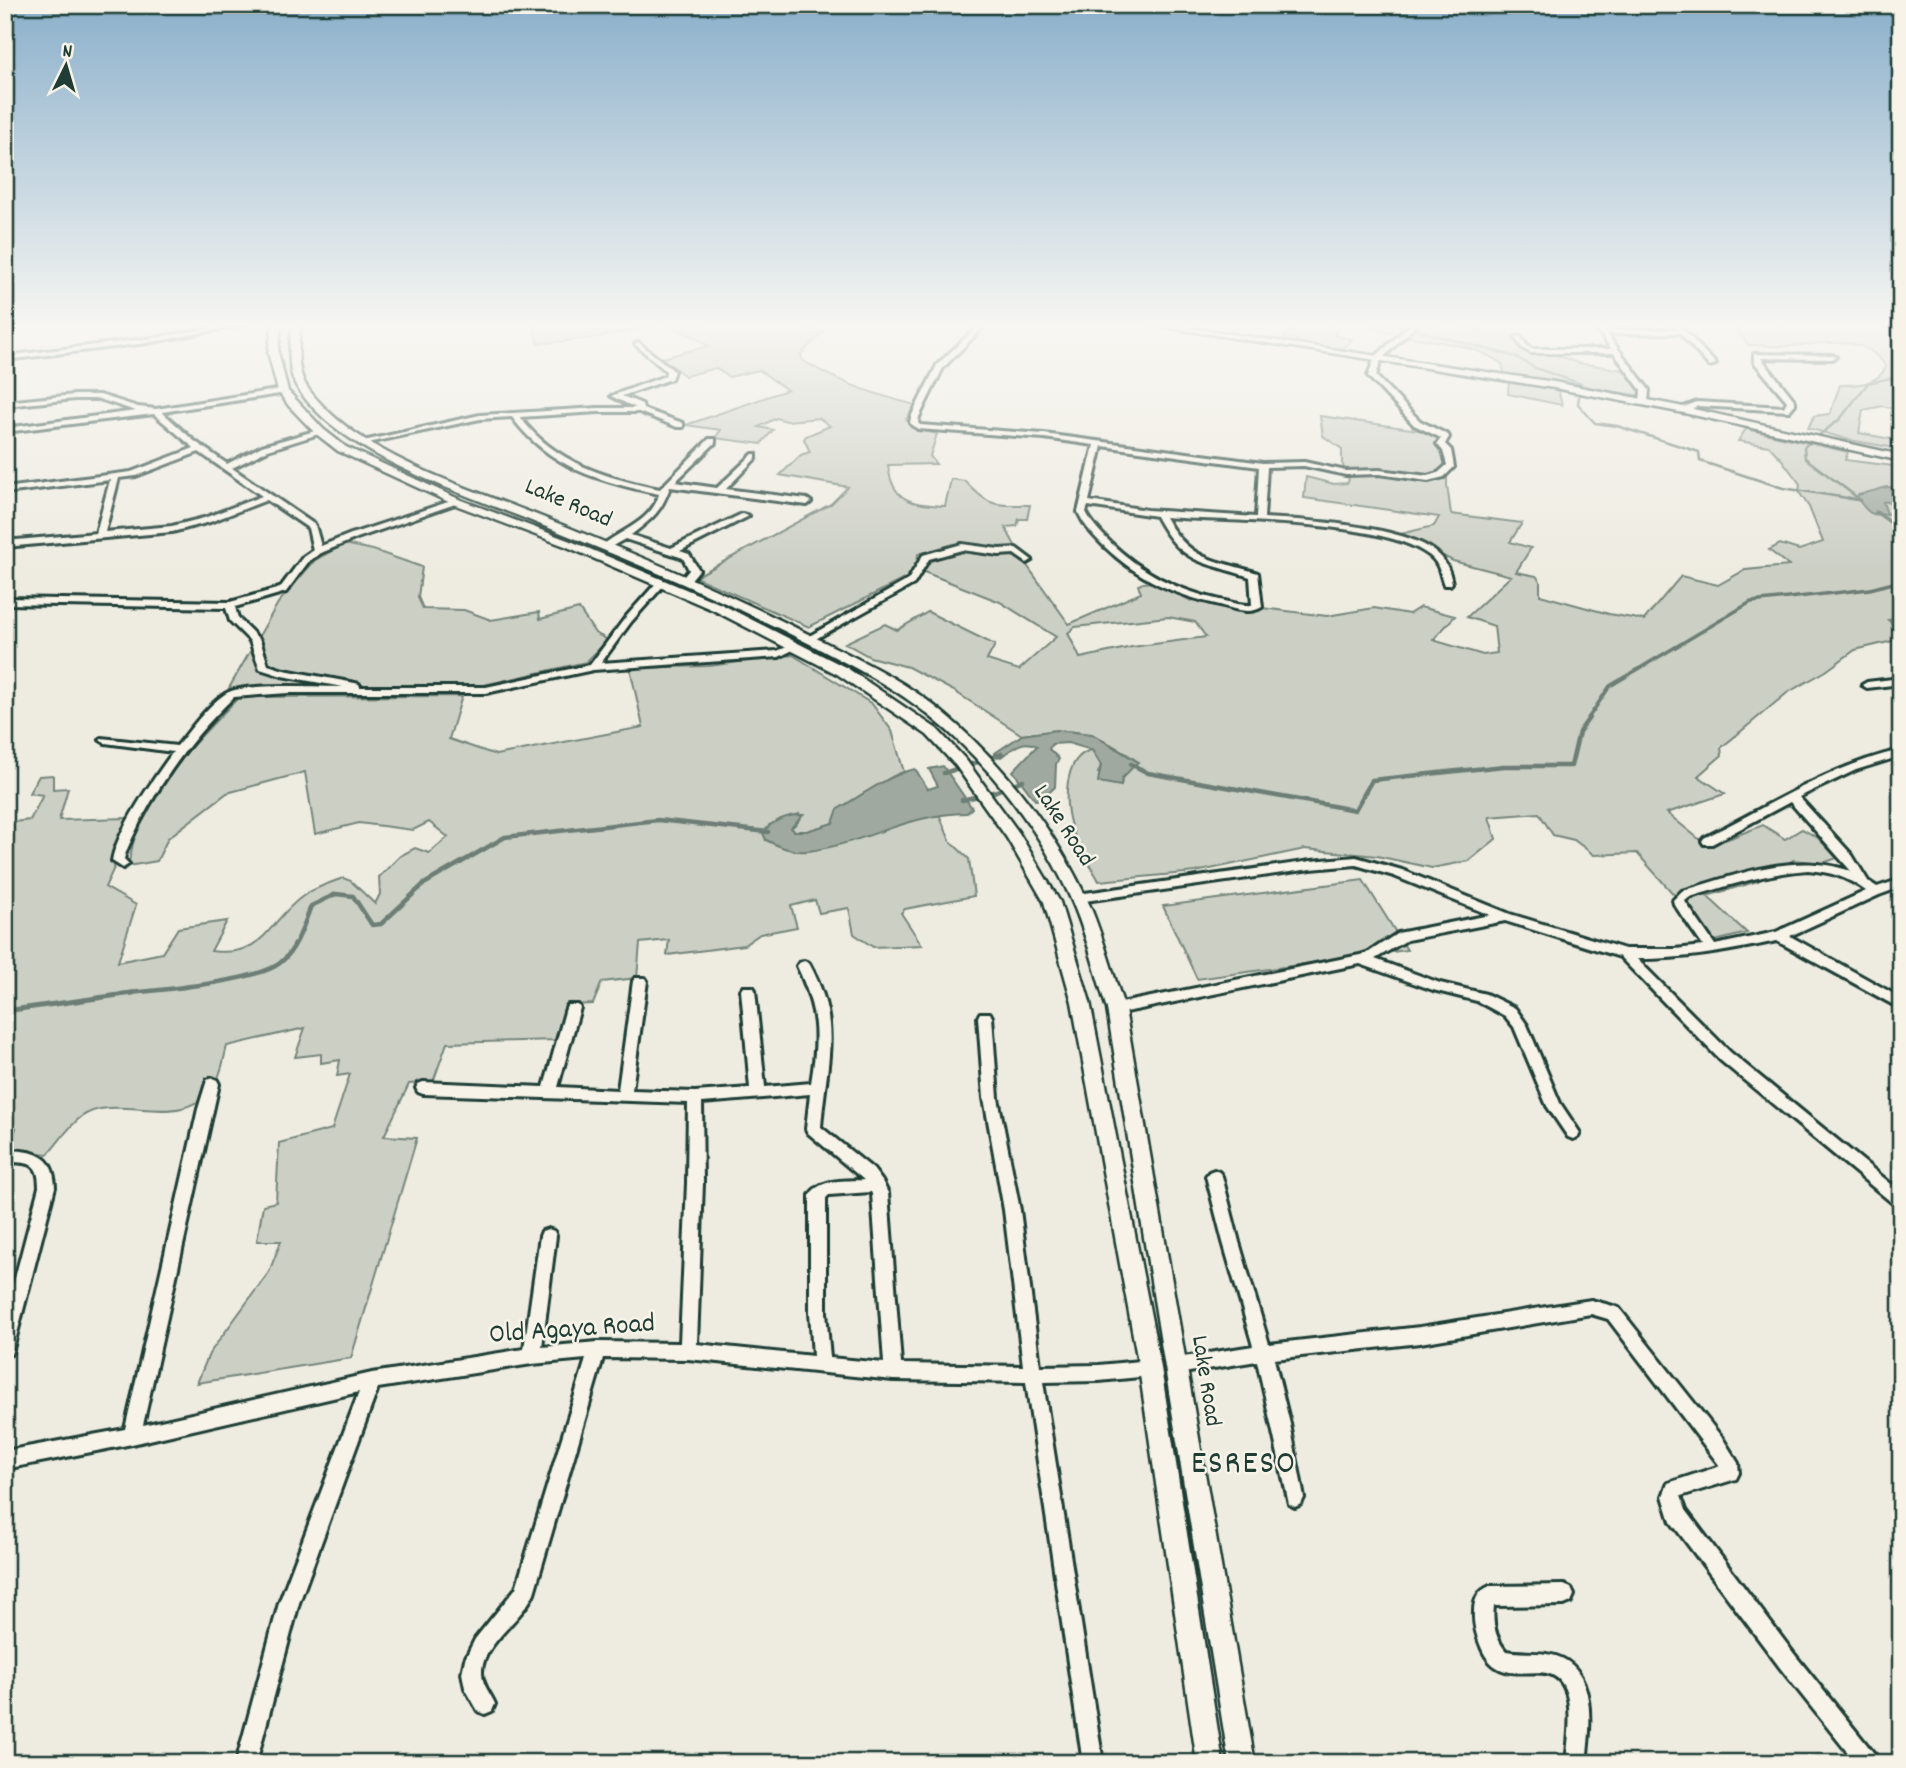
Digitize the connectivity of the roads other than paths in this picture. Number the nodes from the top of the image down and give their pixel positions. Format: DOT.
graph roads {
  1 [pos="129,407"];
  2 [pos="185,407"];
  3 [pos="294,407"];
  4 [pos="317,407"];
  5 [pos="639,407"];
  6 [pos="920,407"];
  7 [pos="1401,407"];
  8 [pos="1667,407"];
  9 [pos="1690,407"];
  10 [pos="1740,407"];
  11 [pos="1788,407"];
  12 [pos="640,410"];
  13 [pos="1684,410"];
  14 [pos="156,411"];
  15 [pos="515,416"];
  16 [pos="48,424"];
  17 [pos="680,425"];
  18 [pos="5,430"];
  19 [pos="318,431"];
  20 [pos="5,437"];
  21 [pos="712,441"];
  22 [pos="363,442"];
  23 [pos="1098,444"];
  24 [pos="200,449"];
  25 [pos="753,456"];
  26 [pos="1901,457"];
  27 [pos="1263,465"];
  28 [pos="227,467"];
  29 [pos="115,477"];
  30 [pos="665,488"];
  31 [pos="5,491"];
  32 [pos="719,491"];
  33 [pos="269,496"];
  34 [pos="457,502"];
  35 [pos="807,502"];
  36 [pos="1083,502"];
  37 [pos="1159,514"];
  38 [pos="745,516"];
  39 [pos="1260,519"];
  40 [pos="100,536"];
  41 [pos="624,536"];
  42 [pos="5,544"];
  43 [pos="604,547"];
  44 [pos="318,551"];
  45 [pos="673,551"];
  46 [pos="1027,560"];
  47 [pos="685,581"];
  48 [pos="662,583"];
  49 [pos="1447,583"];
  50 [pos="5,601"];
  51 [pos="230,605"];
  52 [pos="809,639"];
  53 [pos="794,647"];
  54 [pos="593,667"];
  55 [pos="1901,681"];
  56 [pos="1867,685"];
  57 [pos="365,691"];
  58 [pos="105,740"];
  59 [pos="182,750"];
  60 [pos="1901,753"];
  61 [pos="1793,797"];
  62 [pos="1018,802"];
  63 [pos="1708,841"];
  64 [pos="123,864"];
  65 [pos="1863,880"];
  66 [pos="1901,883"];
  67 [pos="1875,892"];
  68 [pos="1078,898"];
  69 [pos="1506,917"];
  70 [pos="1779,936"];
  71 [pos="1712,950"];
  72 [pos="1625,954"];
  73 [pos="1361,959"];
  74 [pos="804,966"];
  75 [pos="640,981"];
  76 [pos="748,990"];
  77 [pos="1901,1004"];
  78 [pos="573,1008"];
  79 [pos="1116,1009"];
  80 [pos="985,1017"];
  81 [pos="212,1084"];
  82 [pos="423,1088"];
  83 [pos="818,1088"];
  84 [pos="549,1093"];
  85 [pos="758,1093"];
  86 [pos="624,1097"];
  87 [pos="695,1098"];
  88 [pos="1573,1132"];
  89 [pos="5,1156"];
  90 [pos="1214,1176"];
  91 [pos="877,1185"];
  92 [pos="1901,1202"];
  93 [pos="548,1237"];
  94 [pos="5,1349"];
  95 [pos="597,1350"];
  96 [pos="688,1350"];
  97 [pos="1263,1352"];
  98 [pos="532,1356"];
  99 [pos="822,1364"];
  100 [pos="1177,1366"];
  101 [pos="1150,1368"];
  102 [pos="893,1372"];
  103 [pos="1033,1374"];
  104 [pos="372,1381"];
  105 [pos="132,1436"];
  106 [pos="5,1460"];
  107 [pos="1295,1498"];
  108 [pos="1564,1595"];
  109 [pos="485,1704"];
  110 [pos="1204,1761"];
  111 [pos="1862,1761"];
  112 [pos="246,1763"];
  113 [pos="1093,1763"];
  114 [pos="1242,1763"];
  115 [pos="1576,1763"];
  1 -- 14 [label="street"];
  2 -- 14 [label="street"];
  3 -- 19 [label="main road, Lake Road"];
  4 -- 22 [label="main road, Lake Road"];
  5 -- 12 [label="street"];
  6 -- 23 [label="street"];
  7 -- 27 [label="street"];
  8 -- 13 [label="main road"];
  9 -- 13 [label="street"];
  10 -- 11 [label="street"];
  12 -- 15 [label="street"];
  12 -- 17 [label="street"];
  13 -- 26 [label="main road"];
  14 -- 16 [label="street"];
  14 -- 24 [label="street"];
  15 -- 22 [label="street"];
  15 -- 30 [label="street"];
  16 -- 18 [label="street"];
  16 -- 20 [label="street"];
  19 -- 28 [label="street"];
  19 -- 34 [label="main road, Lake Road"];
  21 -- 30 [label="street"];
  22 -- 43 [label="main road, Lake Road"];
  23 -- 27 [label="street"];
  23 -- 36 [label="street"];
  24 -- 28 [label="street"];
  24 -- 29 [label="street"];
  25 -- 32 [label="street"];
  27 -- 39 [label="street"];
  28 -- 33 [label="street"];
  29 -- 31 [label="street"];
  29 -- 40 [label="street"];
  30 -- 32 [label="street"];
  30 -- 41 [label="street"];
  32 -- 35 [label="street"];
  33 -- 40 [label="street"];
  33 -- 44 [label="street"];
  34 -- 44 [label="street"];
  34 -- 48 [label="main road, Lake Road"];
  36 -- 37 [label="street"];
  36 -- 37 [label="street"];
  37 -- 39 [label="street"];
  38 -- 45 [label="street"];
  39 -- 49 [label="street"];
  40 -- 42 [label="street"];
  41 -- 43 [label="street"];
  41 -- 45 [label="street"];
  43 -- 47 [label="main road, Lake Road"];
  44 -- 51 [label="street"];
  45 -- 47 [label="street"];
  46 -- 52 [label="street"];
  47 -- 52 [label="main road, Lake Road"];
  48 -- 53 [label="main road, Lake Road"];
  48 -- 54 [label="street"];
  50 -- 51 [label="street"];
  51 -- 57 [label="street"];
  52 -- 62 [label="main road, Lake Road"];
  53 -- 54 [label="street"];
  53 -- 101 [label="main road, Lake Road"];
  54 -- 57 [label="street"];
  55 -- 56 [label="street"];
  57 -- 59 [label="street"];
  58 -- 59 [label="street"];
  59 -- 64 [label="street"];
  60 -- 61 [label="street"];
  61 -- 63 [label="street"];
  61 -- 65 [label="street"];
  62 -- 68 [label="main road, Lake Road"];
  65 -- 67 [label="street"];
  65 -- 71 [label="street"];
  66 -- 67 [label="street"];
  67 -- 70 [label="street"];
  68 -- 69 [label="street"];
  68 -- 79 [label="main road, Lake Road"];
  69 -- 72 [label="street"];
  69 -- 73 [label="street"];
  70 -- 71 [label="street"];
  70 -- 77 [label="street"];
  71 -- 72 [label="street"];
  72 -- 92 [label="street"];
  73 -- 79 [label="street"];
  73 -- 88 [label="street"];
  74 -- 83 [label="street"];
  75 -- 86 [label="street"];
  76 -- 85 [label="street"];
  78 -- 84 [label="street"];
  79 -- 100 [label="main road, Lake Road"];
  80 -- 103 [label="street"];
  81 -- 105 [label="street"];
  82 -- 84 [label="street"];
  83 -- 85 [label="street"];
  83 -- 91 [label="street"];
  84 -- 86 [label="street"];
  85 -- 87 [label="street"];
  86 -- 87 [label="street"];
  87 -- 96 [label="street"];
  89 -- 94 [label="street"];
  90 -- 97 [label="street"];
  91 -- 99 [label="street"];
  91 -- 102 [label="street"];
  93 -- 98 [label="street"];
  95 -- 96 [label="street, Old Agaya Road"];
  95 -- 98 [label="street, Old Agaya Road"];
  95 -- 109 [label="street"];
  96 -- 99 [label="street, Old Agaya Road"];
  97 -- 100 [label="street"];
  97 -- 107 [label="street"];
  97 -- 111 [label="street"];
  98 -- 104 [label="street, Old Agaya Road"];
  99 -- 102 [label="street, Old Agaya Road"];
  100 -- 114 [label="main road, Lake Road"];
  101 -- 103 [label="street, Old Agaya Road"];
  101 -- 110 [label="main road, Lake Road"];
  102 -- 103 [label="street, Old Agaya Road"];
  103 -- 113 [label="street"];
  104 -- 105 [label="street, Old Agaya Road"];
  104 -- 112 [label="street"];
  105 -- 106 [label="street, Old Agaya Road"];
  108 -- 115 [label="street"];
}
